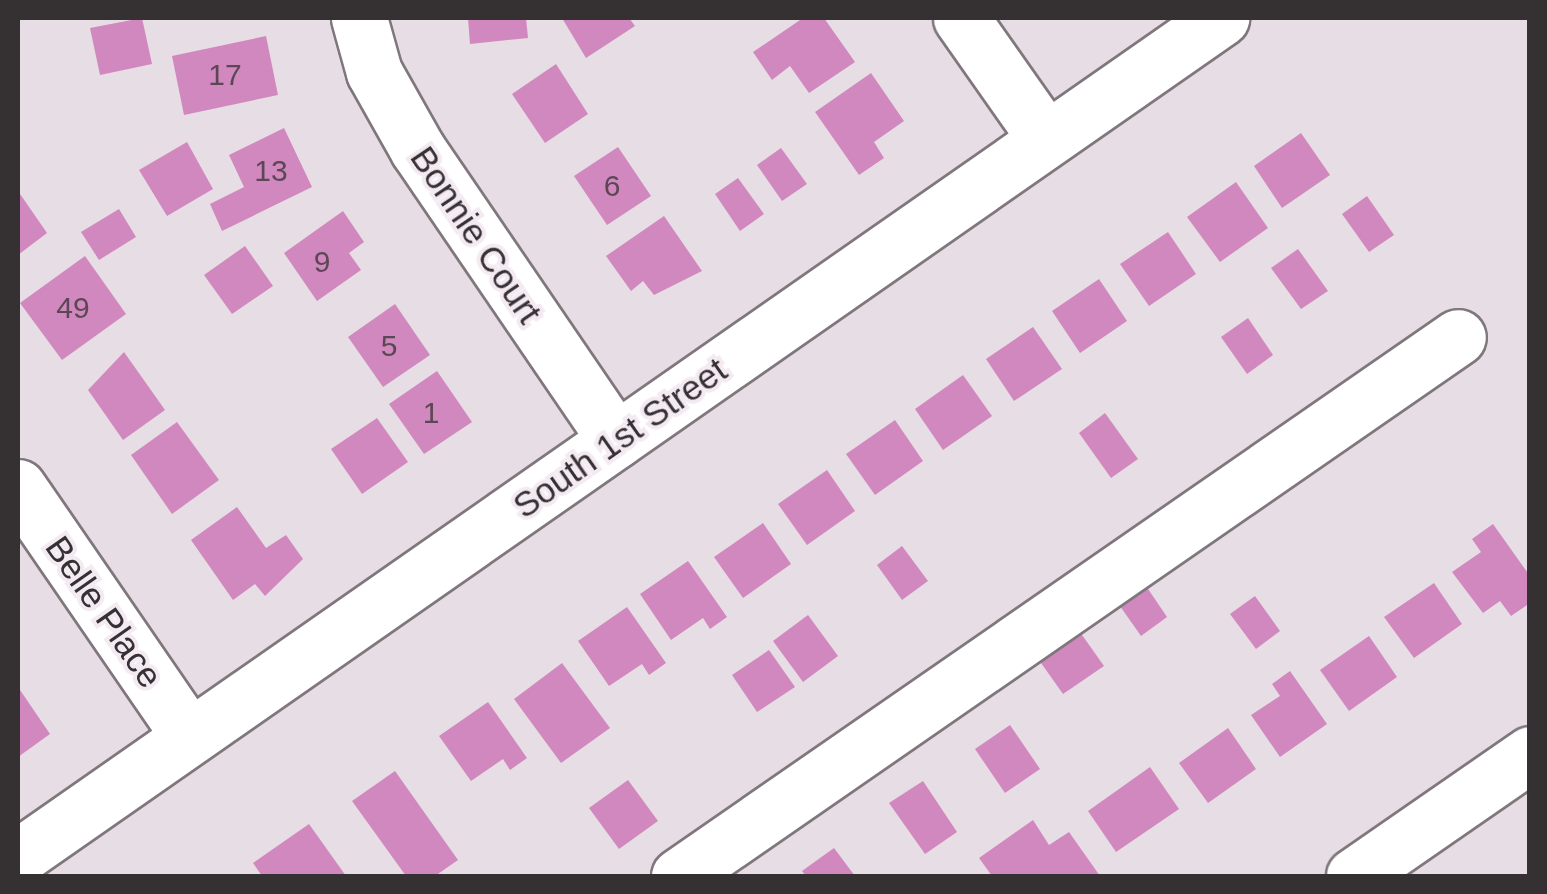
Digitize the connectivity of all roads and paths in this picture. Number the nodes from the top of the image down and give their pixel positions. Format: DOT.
graph roads {
  1 [pos="359,18"];
  2 [pos="961,18"];
  3 [pos="1221,18"];
  4 [pos="1046,139"];
  5 [pos="1458,337"];
  6 [pos="616,440"];
  7 [pos="18,487"];
  8 [pos="190,737"];
  9 [pos="1530,754"];
  10 [pos="18,857"];
  11 [pos="679,876"];
  12 [pos="1354,876"];
  1 -- 6 [label="street, Bonnie Court"];
  2 -- 4 [label="street"];
  3 -- 4 [label="street, South 1st Street"];
  4 -- 6 [label="street, South 1st Street"];
  5 -- 11 [label="street"];
  6 -- 8 [label="street, South 1st Street"];
  7 -- 8 [label="street, Belle Place"];
  8 -- 10 [label="street, South 1st Street"];
  9 -- 12 [label="street"];
}
